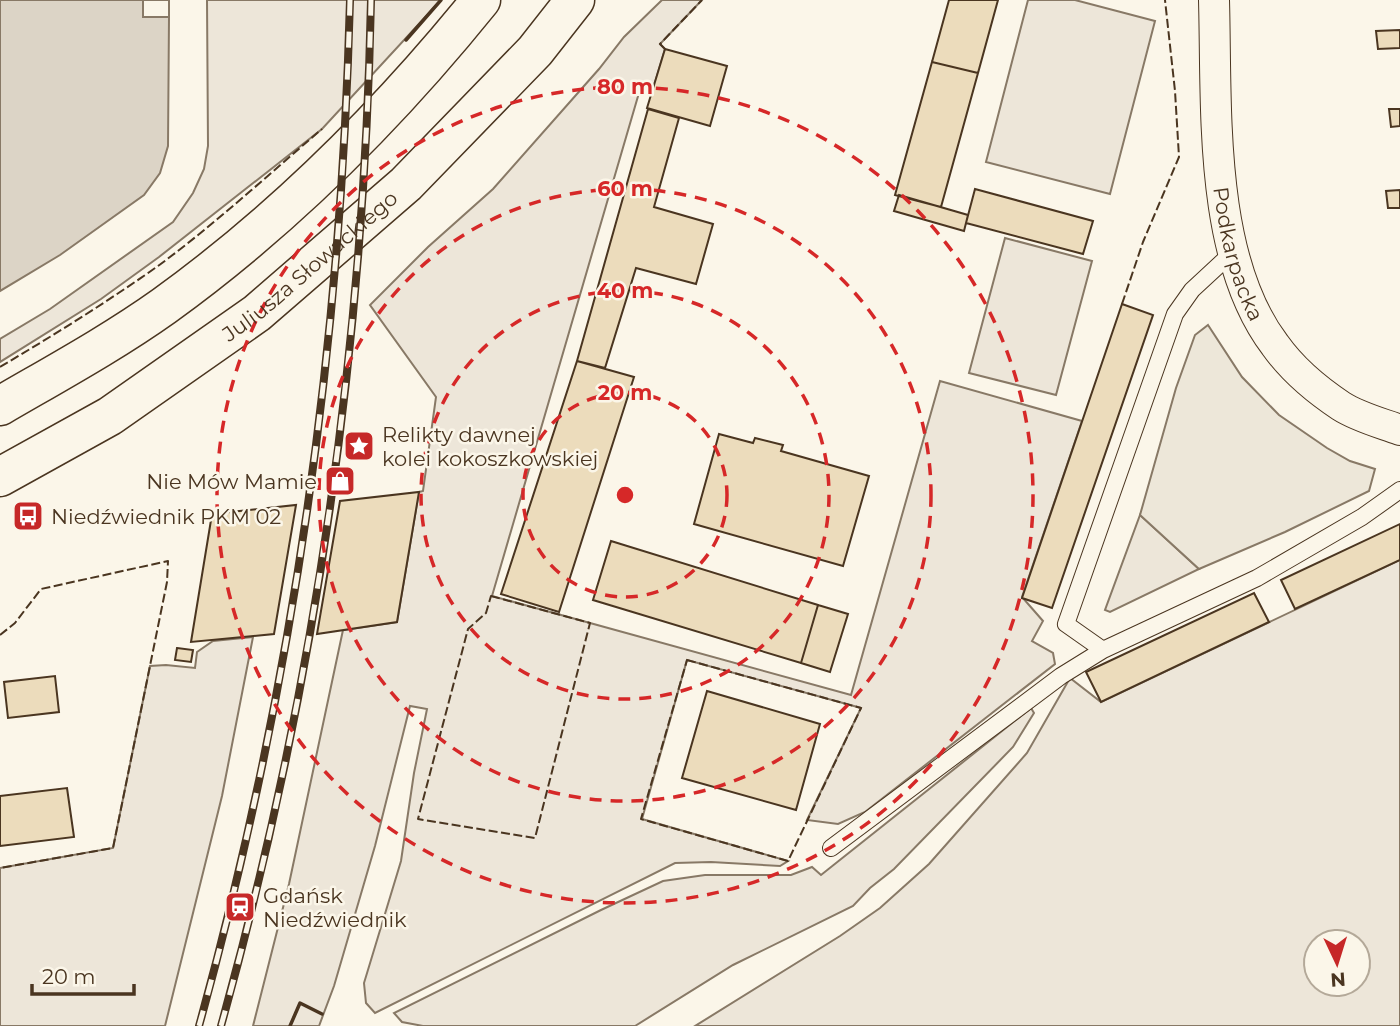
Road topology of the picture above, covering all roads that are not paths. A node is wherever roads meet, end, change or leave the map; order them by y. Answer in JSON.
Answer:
{"nodes":[{"id":1,"x":481,"y":0,"type":"edge"},
{"id":2,"x":575,"y":0,"type":"edge"},
{"id":3,"x":1214,"y":0,"type":"edge"},
{"id":4,"x":1232,"y":253,"type":"junction"},
{"id":5,"x":0,"y":406,"type":"edge"},
{"id":6,"x":1400,"y":430,"type":"edge"},
{"id":7,"x":0,"y":477,"type":"edge"},
{"id":8,"x":1400,"y":490,"type":"edge"},
{"id":9,"x":1103,"y":650,"type":"junction"},
{"id":10,"x":831,"y":848,"type":"dead end"}],
"edges":[{"from":1,"to":5,"type":"main road"},
{"from":2,"to":7,"type":"main road","name":"Juliusza Słowackiego"},
{"from":3,"to":4,"type":"street","name":"Podkarpacka"},
{"from":4,"to":6,"type":"street","name":"Podkarpacka"},
{"from":4,"to":9,"type":"lane"},
{"from":8,"to":9,"type":"lane"},
{"from":9,"to":10,"type":"lane"}]}
